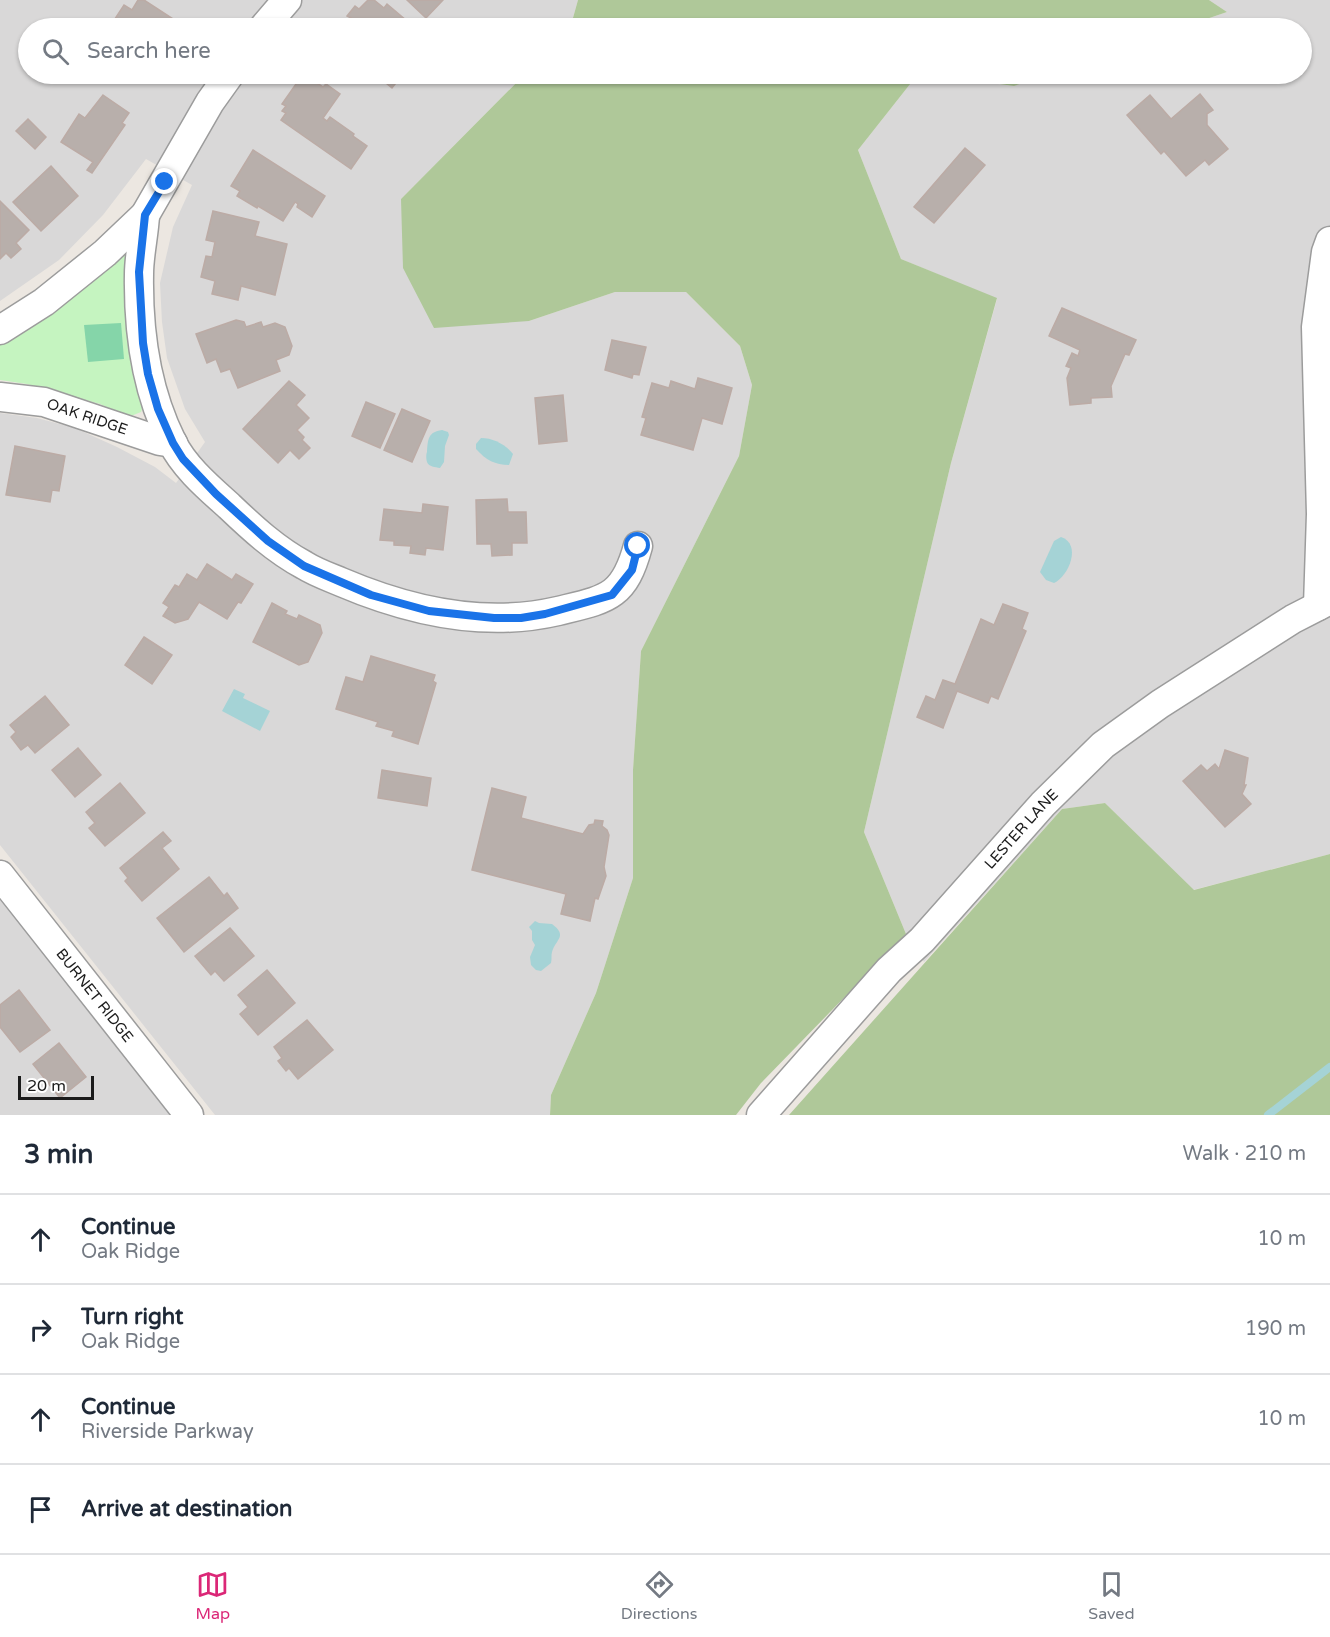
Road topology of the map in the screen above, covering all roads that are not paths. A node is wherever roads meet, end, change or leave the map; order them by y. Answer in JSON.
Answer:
{"nodes":[{"id":1,"x":287,"y":0,"type":"edge"},
{"id":2,"x":272,"y":18,"type":"edge"},
{"id":3,"x":223,"y":84,"type":"edge"},
{"id":4,"x":145,"y":215,"type":"junction"},
{"id":5,"x":1330,"y":241,"type":"edge"},
{"id":6,"x":0,"y":330,"type":"edge"},
{"id":7,"x":0,"y":397,"type":"edge"},
{"id":8,"x":173,"y":443,"type":"junction"},
{"id":9,"x":638,"y":546,"type":"dead end"},
{"id":10,"x":1324,"y":603,"type":"edge"},
{"id":11,"x":0,"y":875,"type":"edge"},
{"id":12,"x":189,"y":1115,"type":"edge"},
{"id":13,"x":761,"y":1115,"type":"edge"}],
"edges":[{"from":1,"to":2,"type":"street"},
{"from":3,"to":4,"type":"street"},
{"from":4,"to":6,"type":"street"},
{"from":4,"to":8,"type":"street"},
{"from":5,"to":10,"type":"street"},
{"from":7,"to":8,"type":"street","name":"OAK RIDGE"},
{"from":8,"to":9,"type":"street"},
{"from":10,"to":13,"type":"street","name":"LESTER LANE"},
{"from":11,"to":12,"type":"street","name":"BURNET RIDGE"}]}
